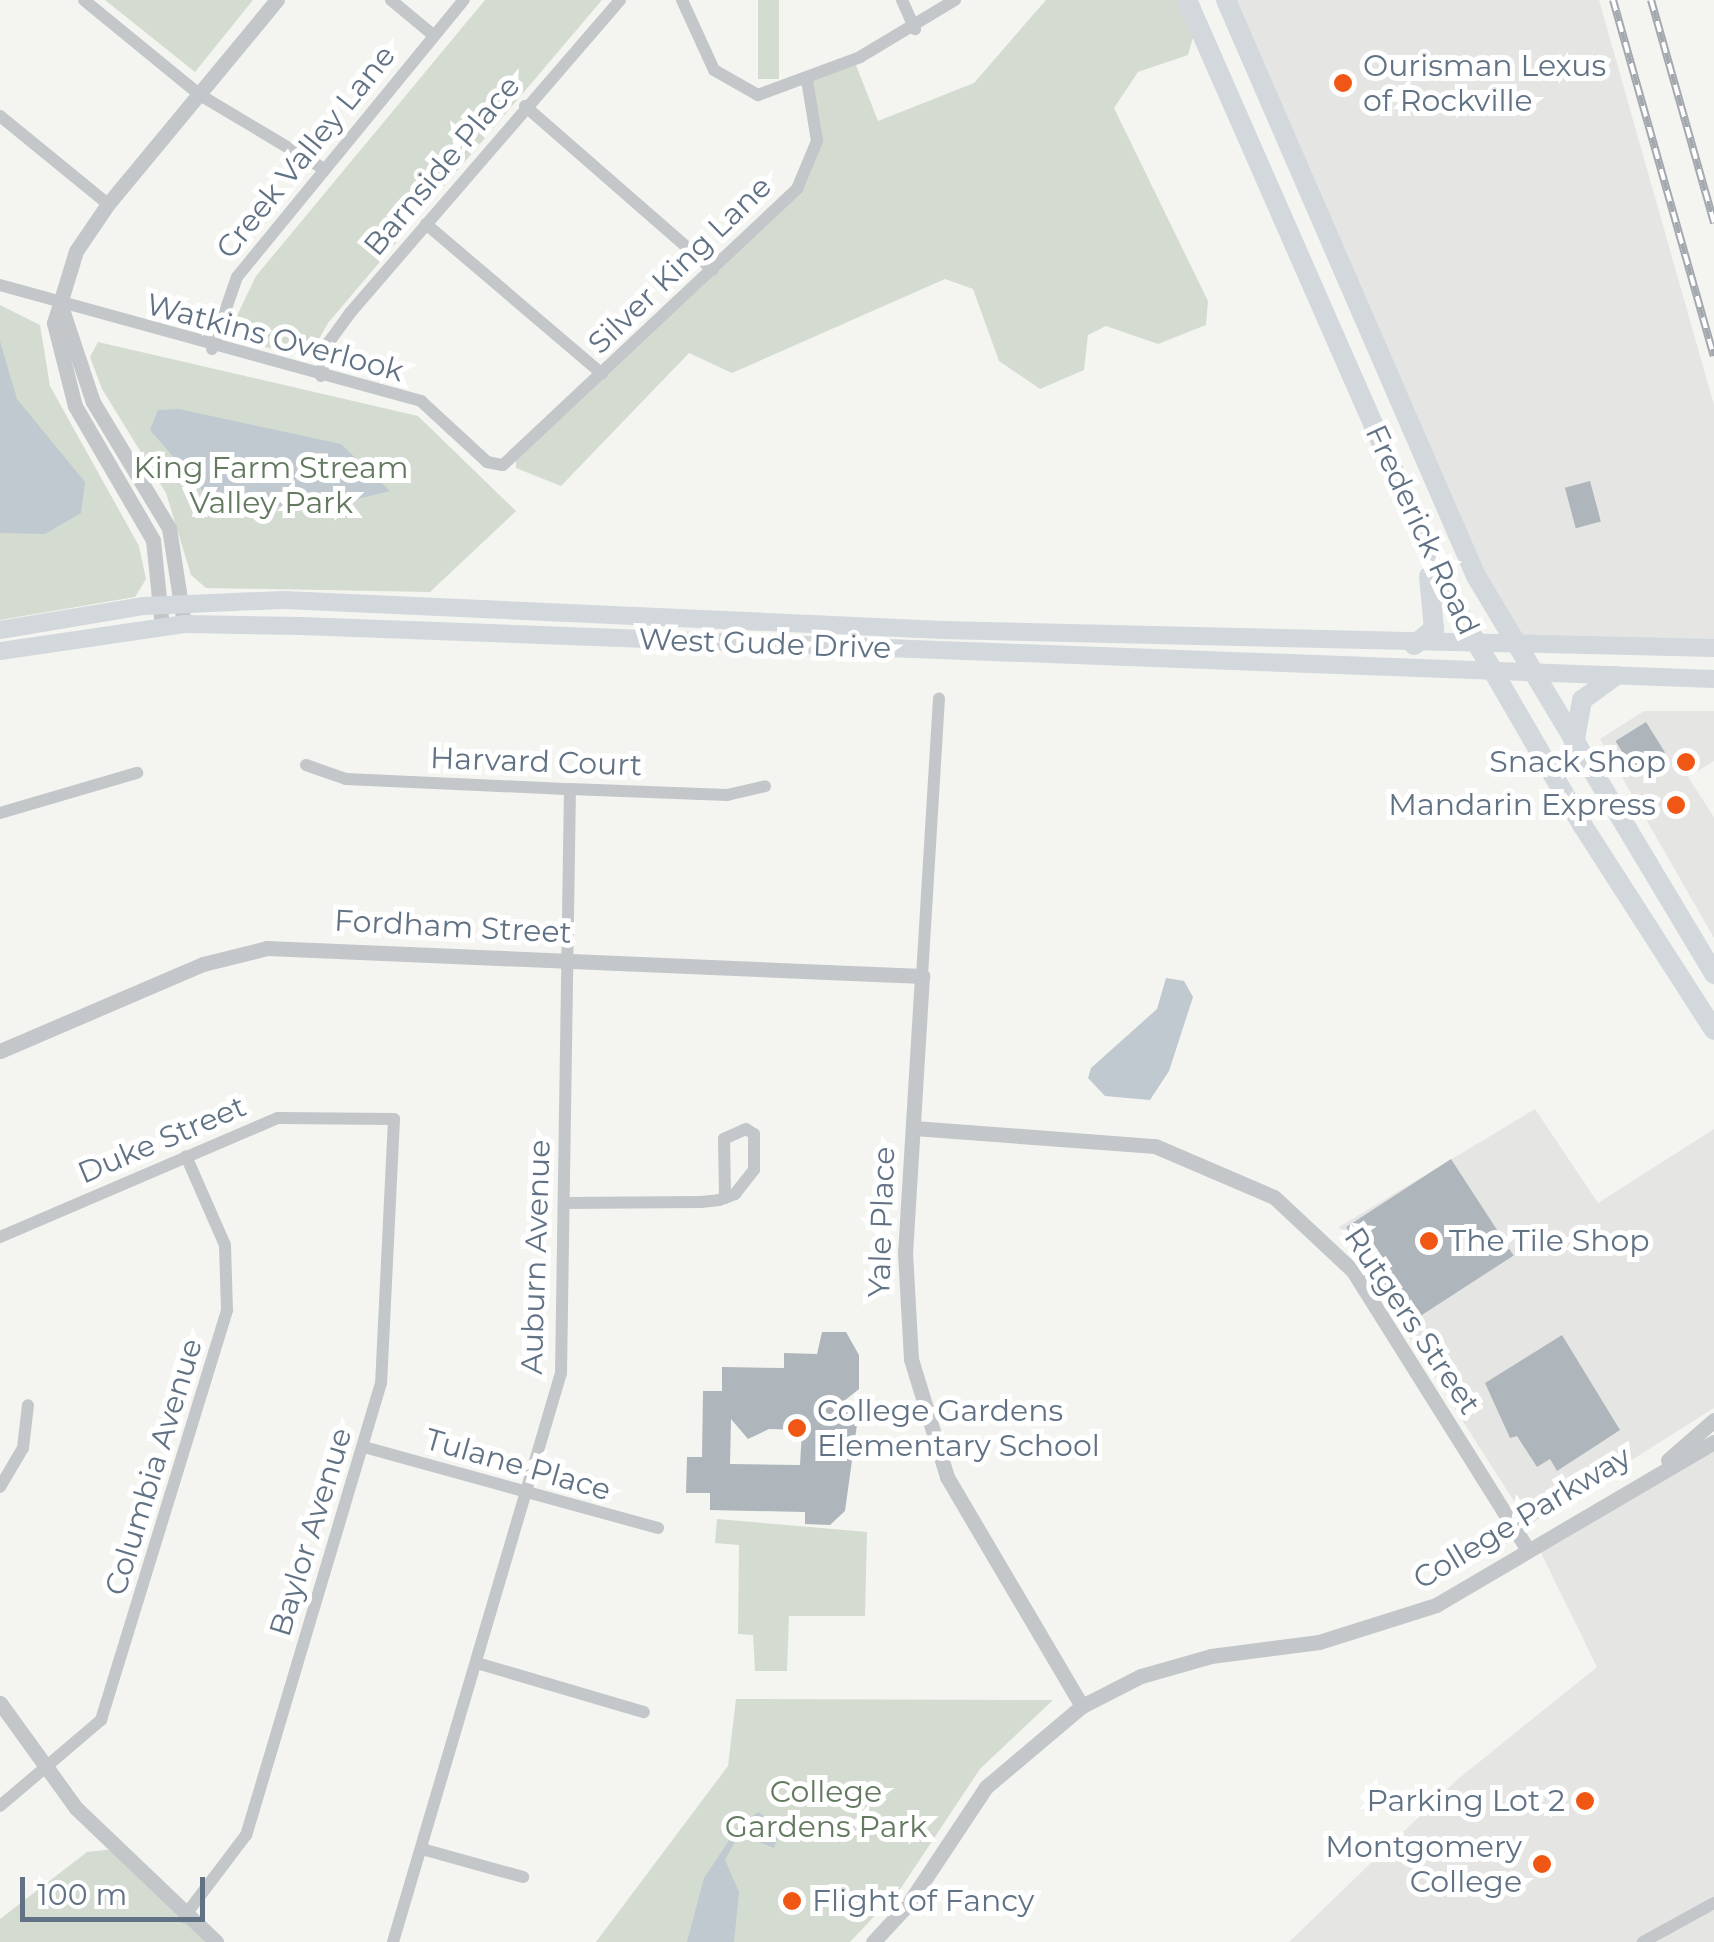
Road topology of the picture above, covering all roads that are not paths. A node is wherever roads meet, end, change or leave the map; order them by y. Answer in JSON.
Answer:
{"nodes":[{"id":1,"x":84,"y":0,"type":"edge"},
{"id":2,"x":277,"y":0,"type":"edge"},
{"id":3,"x":391,"y":0,"type":"edge"},
{"id":4,"x":464,"y":0,"type":"edge"},
{"id":5,"x":620,"y":0,"type":"edge"},
{"id":6,"x":682,"y":0,"type":"edge"},
{"id":7,"x":902,"y":0,"type":"edge"},
{"id":8,"x":954,"y":0,"type":"edge"},
{"id":9,"x":1187,"y":0,"type":"edge"},
{"id":10,"x":1226,"y":0,"type":"edge"},
{"id":11,"x":915,"y":30,"type":"junction"},
{"id":12,"x":433,"y":35,"type":"junction"},
{"id":13,"x":808,"y":80,"type":"junction"},
{"id":14,"x":200,"y":95,"type":"junction"},
{"id":15,"x":525,"y":106,"type":"junction"},
{"id":16,"x":0,"y":116,"type":"edge"},
{"id":17,"x":324,"y":169,"type":"junction"},
{"id":18,"x":108,"y":204,"type":"junction"},
{"id":19,"x":426,"y":224,"type":"junction"},
{"id":20,"x":713,"y":270,"type":"junction"},
{"id":21,"x":0,"y":285,"type":"edge"},
{"id":22,"x":61,"y":306,"type":"junction"},
{"id":23,"x":212,"y":349,"type":"junction"},
{"id":24,"x":602,"y":374,"type":"junction"},
{"id":25,"x":322,"y":376,"type":"junction"},
{"id":26,"x":516,"y":458,"type":"joint"},
{"id":27,"x":1426,"y":544,"type":"junction"},
{"id":28,"x":181,"y":602,"type":"junction"},
{"id":29,"x":161,"y":604,"type":"junction"},
{"id":30,"x":184,"y":624,"type":"junction"},
{"id":31,"x":162,"y":626,"type":"junction"},
{"id":32,"x":0,"y":630,"type":"edge"},
{"id":33,"x":1414,"y":645,"type":"junction"},
{"id":34,"x":1476,"y":645,"type":"junction"},
{"id":35,"x":1515,"y":646,"type":"junction"},
{"id":36,"x":1714,"y":648,"type":"edge"},
{"id":37,"x":0,"y":651,"type":"edge"},
{"id":38,"x":1494,"y":673,"type":"junction"},
{"id":39,"x":1532,"y":673,"type":"junction"},
{"id":40,"x":1615,"y":676,"type":"junction"},
{"id":41,"x":1714,"y":679,"type":"edge"},
{"id":42,"x":938,"y":699,"type":"dead end"},
{"id":43,"x":1574,"y":745,"type":"junction"},
{"id":44,"x":306,"y":766,"type":"dead end"},
{"id":45,"x":137,"y":773,"type":"dead end"},
{"id":46,"x":765,"y":786,"type":"dead end"},
{"id":47,"x":570,"y":789,"type":"junction"},
{"id":48,"x":0,"y":813,"type":"edge"},
{"id":49,"x":564,"y":959,"type":"junction"},
{"id":50,"x":1714,"y":974,"type":"edge"},
{"id":51,"x":922,"y":976,"type":"junction"},
{"id":52,"x":1714,"y":1030,"type":"edge"},
{"id":53,"x":0,"y":1051,"type":"edge"},
{"id":54,"x":914,"y":1128,"type":"junction"},
{"id":55,"x":392,"y":1134,"type":"joint"},
{"id":56,"x":186,"y":1156,"type":"junction"},
{"id":57,"x":725,"y":1198,"type":"junction"},
{"id":58,"x":564,"y":1203,"type":"junction"},
{"id":59,"x":0,"y":1237,"type":"edge"},
{"id":60,"x":28,"y":1405,"type":"dead end"},
{"id":61,"x":1714,"y":1420,"type":"edge"},
{"id":62,"x":1714,"y":1442,"type":"edge"},
{"id":63,"x":364,"y":1447,"type":"junction"},
{"id":64,"x":1662,"y":1467,"type":"junction"},
{"id":65,"x":0,"y":1486,"type":"edge"},
{"id":66,"x":527,"y":1494,"type":"junction"},
{"id":67,"x":658,"y":1528,"type":"dead end"},
{"id":68,"x":1528,"y":1550,"type":"junction"},
{"id":69,"x":477,"y":1663,"type":"junction"},
{"id":70,"x":0,"y":1703,"type":"edge"},
{"id":71,"x":1082,"y":1706,"type":"junction"},
{"id":72,"x":644,"y":1712,"type":"dead end"},
{"id":73,"x":46,"y":1771,"type":"junction"},
{"id":74,"x":0,"y":1806,"type":"edge"},
{"id":75,"x":422,"y":1849,"type":"junction"},
{"id":76,"x":524,"y":1878,"type":"dead end"},
{"id":77,"x":1714,"y":1904,"type":"edge"},
{"id":78,"x":184,"y":1917,"type":"junction"},
{"id":79,"x":216,"y":1942,"type":"edge"},
{"id":80,"x":392,"y":1942,"type":"edge"},
{"id":81,"x":873,"y":1942,"type":"edge"},
{"id":82,"x":1643,"y":1942,"type":"edge"}],
"edges":[{"from":1,"to":14,"type":"street"},
{"from":2,"to":14,"type":"street"},
{"from":3,"to":12,"type":"street"},
{"from":4,"to":12,"type":"street","name":"Creek Valley Lane"},
{"from":5,"to":15,"type":"street","name":"Barnside Place"},
{"from":6,"to":13,"type":"street"},
{"from":7,"to":11,"type":"street"},
{"from":8,"to":11,"type":"street"},
{"from":9,"to":27,"type":"main road","name":"Frederick Road"},
{"from":10,"to":35,"type":"main road","name":"Frederick Road"},
{"from":11,"to":13,"type":"street"},
{"from":12,"to":17,"type":"street","name":"Creek Valley Lane"},
{"from":13,"to":20,"type":"street","name":"Silver King Lane"},
{"from":14,"to":17,"type":"street"},
{"from":14,"to":18,"type":"street"},
{"from":15,"to":19,"type":"street","name":"Barnside Place"},
{"from":15,"to":20,"type":"street"},
{"from":16,"to":18,"type":"street"},
{"from":17,"to":23,"type":"street","name":"Creek Valley Lane"},
{"from":18,"to":22,"type":"street"},
{"from":19,"to":24,"type":"street"},
{"from":19,"to":25,"type":"street","name":"Barnside Place"},
{"from":20,"to":24,"type":"street","name":"Silver King Lane"},
{"from":21,"to":22,"type":"street","name":"Watkins Overlook"},
{"from":22,"to":23,"type":"street","name":"Watkins Overlook"},
{"from":22,"to":28,"type":"street"},
{"from":22,"to":29,"type":"street"},
{"from":23,"to":25,"type":"street","name":"Watkins Overlook"},
{"from":24,"to":26,"type":"street","name":"Silver King Lane"},
{"from":25,"to":26,"type":"street","name":"Watkins Overlook"},
{"from":27,"to":33,"type":"main road"},
{"from":27,"to":34,"type":"main road","name":"Frederick Road"},
{"from":28,"to":29,"type":"main road","name":"West Gude Drive"},
{"from":28,"to":30,"type":"street"},
{"from":28,"to":33,"type":"main road","name":"West Gude Drive"},
{"from":29,"to":31,"type":"street"},
{"from":29,"to":32,"type":"main road","name":"West Gude Drive"},
{"from":30,"to":31,"type":"main road","name":"West Gude Drive"},
{"from":30,"to":38,"type":"main road","name":"West Gude Drive"},
{"from":31,"to":37,"type":"main road","name":"West Gude Drive"},
{"from":33,"to":34,"type":"main road","name":"West Gude Drive"},
{"from":34,"to":35,"type":"main road","name":"West Gude Drive"},
{"from":34,"to":38,"type":"main road","name":"Frederick Road"},
{"from":35,"to":36,"type":"main road","name":"West Gude Drive"},
{"from":35,"to":39,"type":"main road","name":"Frederick Road"},
{"from":38,"to":39,"type":"main road","name":"West Gude Drive"},
{"from":38,"to":52,"type":"main road","name":"Frederick Road"},
{"from":39,"to":40,"type":"main road","name":"West Gude Drive"},
{"from":39,"to":43,"type":"main road","name":"Frederick Road"},
{"from":40,"to":41,"type":"main road","name":"West Gude Drive"},
{"from":40,"to":43,"type":"main road"},
{"from":42,"to":51,"type":"street","name":"Yale Place"},
{"from":43,"to":50,"type":"main road","name":"Frederick Road"},
{"from":44,"to":47,"type":"street","name":"Harvard Court"},
{"from":45,"to":48,"type":"street"},
{"from":46,"to":47,"type":"street","name":"Harvard Court"},
{"from":47,"to":49,"type":"street","name":"Auburn Avenue"},
{"from":49,"to":51,"type":"street","name":"Fordham Street"},
{"from":49,"to":53,"type":"street","name":"Fordham Street"},
{"from":49,"to":58,"type":"street","name":"Auburn Avenue"},
{"from":51,"to":54,"type":"street","name":"Yale Place"},
{"from":54,"to":68,"type":"street","name":"Rutgers Street"},
{"from":54,"to":71,"type":"street","name":"Yale Place"},
{"from":55,"to":56,"type":"street","name":"Duke Street"},
{"from":55,"to":63,"type":"street","name":"Baylor Avenue"},
{"from":56,"to":59,"type":"street","name":"Duke Street"},
{"from":56,"to":73,"type":"street","name":"Columbia Avenue"},
{"from":57,"to":57,"type":"street"},
{"from":57,"to":58,"type":"street"},
{"from":58,"to":66,"type":"street","name":"Auburn Avenue"},
{"from":60,"to":65,"type":"street"},
{"from":61,"to":64,"type":"street","name":"College Parkway"},
{"from":62,"to":64,"type":"street","name":"College Parkway"},
{"from":63,"to":66,"type":"street","name":"Tulane Place"},
{"from":63,"to":78,"type":"street","name":"Baylor Avenue"},
{"from":64,"to":68,"type":"street","name":"College Parkway"},
{"from":66,"to":67,"type":"street","name":"Tulane Place"},
{"from":66,"to":69,"type":"street","name":"Auburn Avenue"},
{"from":68,"to":71,"type":"street","name":"College Parkway"},
{"from":69,"to":72,"type":"street"},
{"from":69,"to":75,"type":"street","name":"Auburn Avenue"},
{"from":70,"to":73,"type":"street"},
{"from":71,"to":81,"type":"street","name":"College Parkway"},
{"from":73,"to":74,"type":"street","name":"Columbia Avenue"},
{"from":73,"to":78,"type":"street"},
{"from":75,"to":76,"type":"street"},
{"from":75,"to":80,"type":"street","name":"Auburn Avenue"},
{"from":77,"to":82,"type":"street"},
{"from":78,"to":79,"type":"street"}]}
